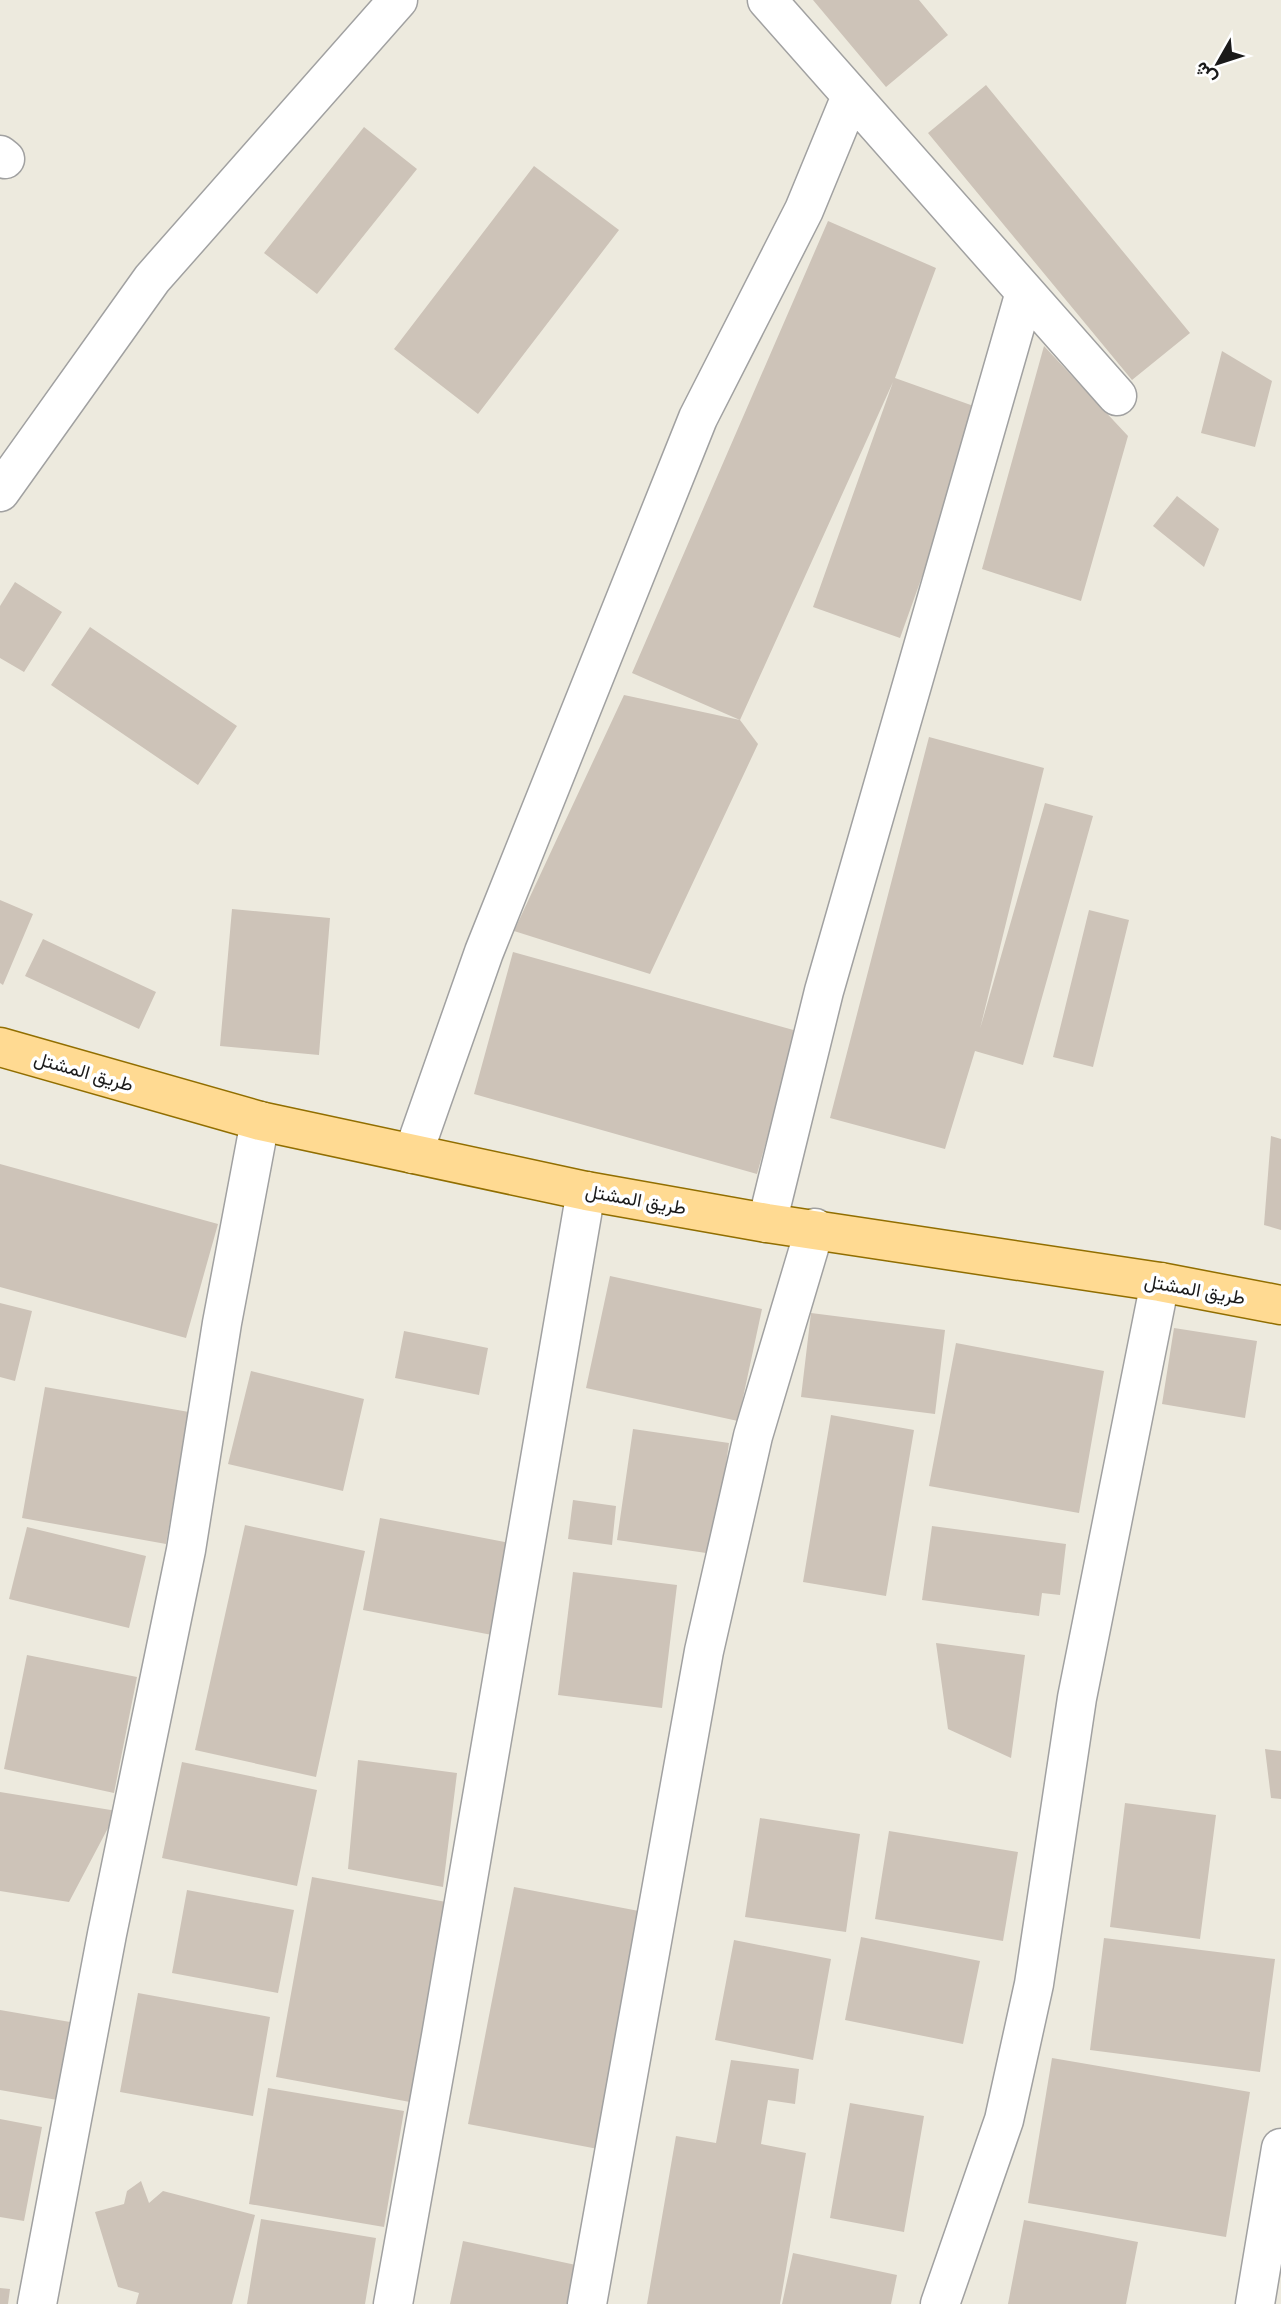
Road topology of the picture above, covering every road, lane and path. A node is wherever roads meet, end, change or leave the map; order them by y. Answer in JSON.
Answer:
{"nodes":[{"id":1,"x":398,"y":0,"type":"edge"},
{"id":2,"x":767,"y":0,"type":"edge"},
{"id":3,"x":851,"y":96,"type":"junction"},
{"id":4,"x":1025,"y":292,"type":"junction"},
{"id":5,"x":1116,"y":396,"type":"dead end"},
{"id":6,"x":0,"y":492,"type":"edge"},
{"id":7,"x":0,"y":1046,"type":"edge"},
{"id":8,"x":260,"y":1121,"type":"junction"},
{"id":9,"x":413,"y":1154,"type":"junction"},
{"id":10,"x":586,"y":1191,"type":"junction"},
{"id":11,"x":767,"y":1223,"type":"junction"},
{"id":12,"x":815,"y":1228,"type":"junction"},
{"id":13,"x":1160,"y":1282,"type":"junction"},
{"id":14,"x":1281,"y":1305,"type":"edge"},
{"id":15,"x":1281,"y":2148,"type":"edge"},
{"id":16,"x":37,"y":2304,"type":"edge"},
{"id":17,"x":393,"y":2304,"type":"edge"},
{"id":18,"x":587,"y":2304,"type":"edge"},
{"id":19,"x":940,"y":2304,"type":"edge"},
{"id":20,"x":1255,"y":2304,"type":"edge"}],
"edges":[{"from":1,"to":6,"type":"street"},
{"from":2,"to":3,"type":"street"},
{"from":3,"to":4,"type":"street"},
{"from":3,"to":9,"type":"street"},
{"from":4,"to":5,"type":"street"},
{"from":4,"to":11,"type":"street"},
{"from":7,"to":8,"type":"main road","name":"طريق المشتل"},
{"from":8,"to":9,"type":"main road","name":"طريق المشتل"},
{"from":8,"to":16,"type":"street"},
{"from":9,"to":10,"type":"main road","name":"طريق المشتل"},
{"from":10,"to":11,"type":"main road","name":"طريق المشتل"},
{"from":10,"to":17,"type":"street"},
{"from":11,"to":12,"type":"main road","name":"طريق المشتل"},
{"from":12,"to":13,"type":"main road","name":"طريق المشتل"},
{"from":12,"to":18,"type":"street"},
{"from":13,"to":14,"type":"main road","name":"طريق المشتل"},
{"from":13,"to":19,"type":"street"},
{"from":15,"to":20,"type":"street"}]}
